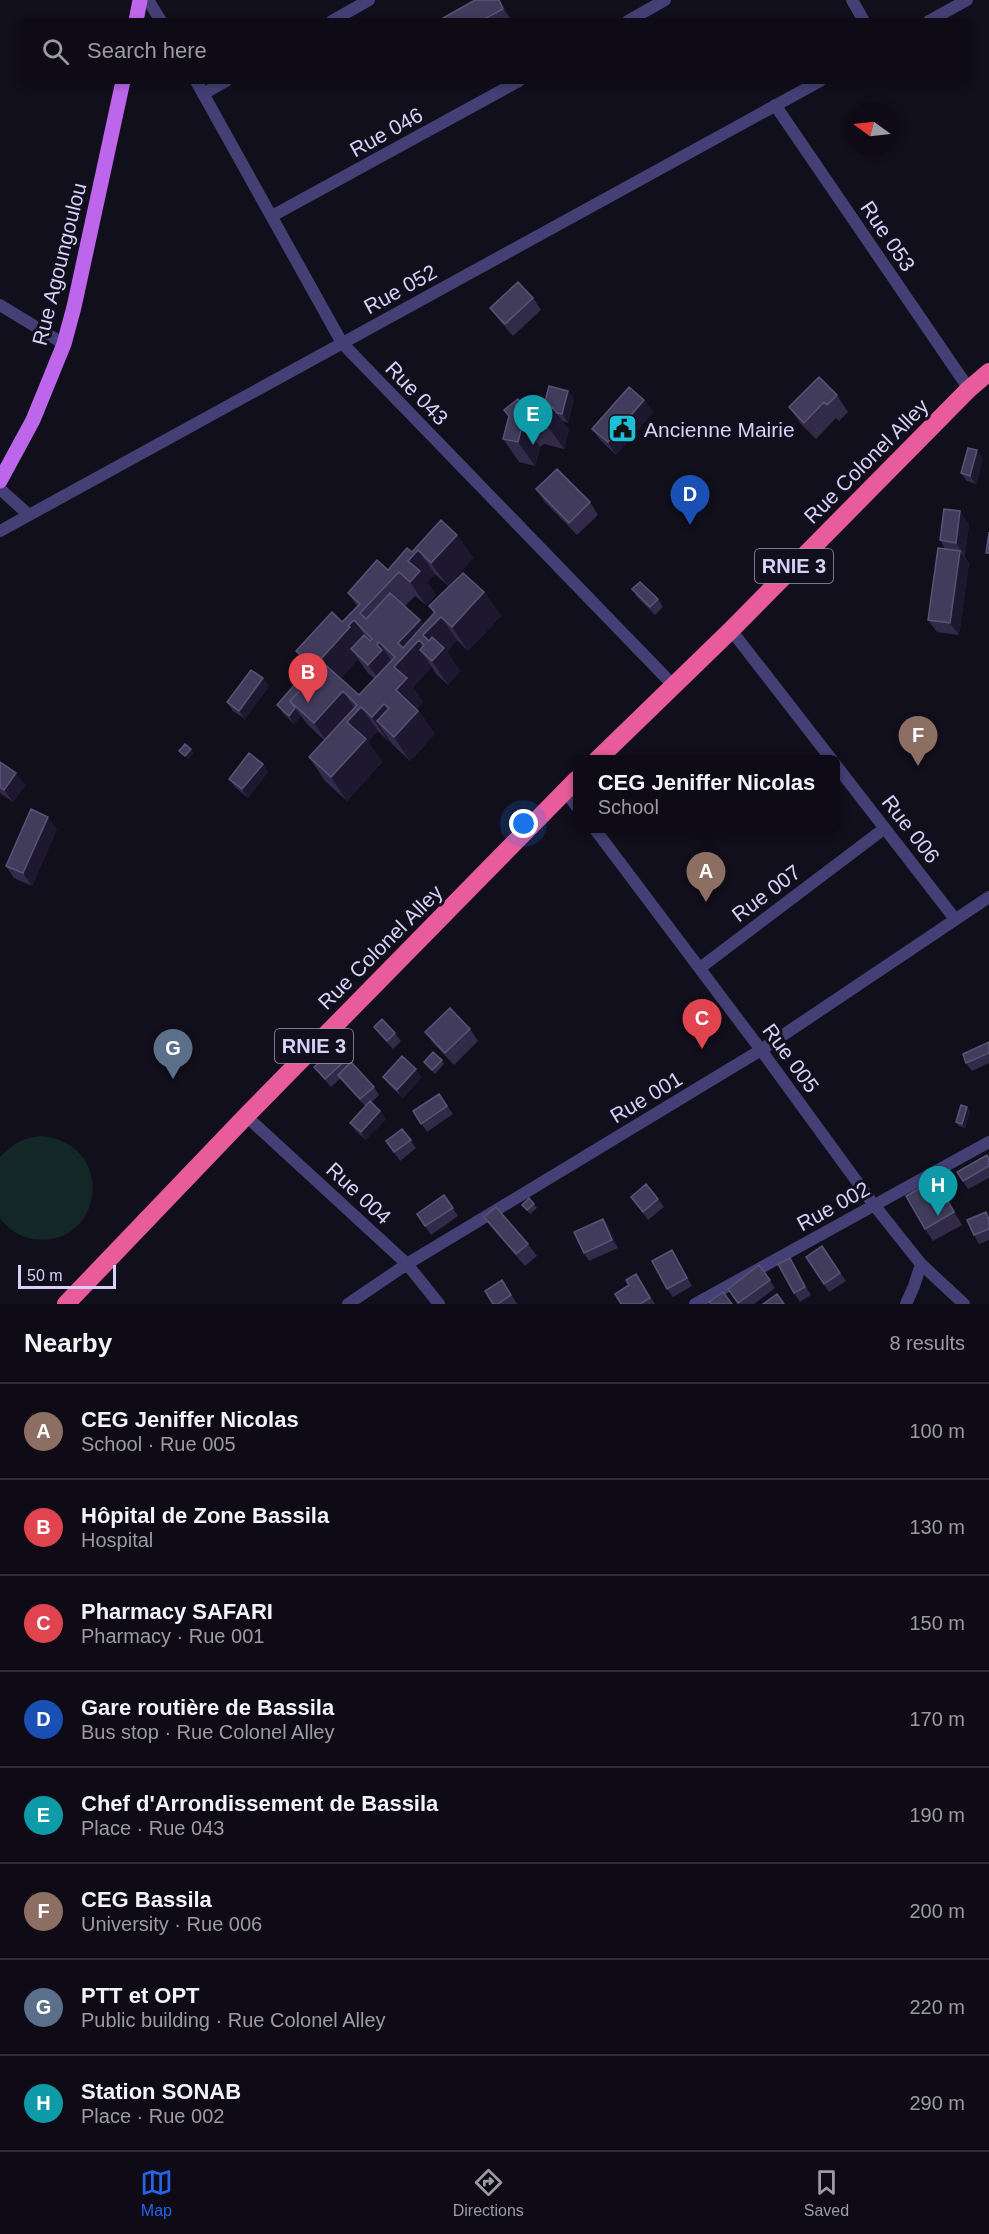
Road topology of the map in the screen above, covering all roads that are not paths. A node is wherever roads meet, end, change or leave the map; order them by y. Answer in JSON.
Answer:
{"nodes":[{"id":1,"x":140,"y":0,"type":"edge"},
{"id":2,"x":148,"y":0,"type":"edge"},
{"id":3,"x":369,"y":0,"type":"edge"},
{"id":4,"x":665,"y":0,"type":"edge"},
{"id":5,"x":852,"y":0,"type":"edge"},
{"id":6,"x":967,"y":0,"type":"edge"},
{"id":7,"x":137,"y":18,"type":"edge"},
{"id":8,"x":159,"y":18,"type":"edge"},
{"id":9,"x":337,"y":18,"type":"edge"},
{"id":10,"x":633,"y":18,"type":"edge"},
{"id":11,"x":862,"y":18,"type":"edge"},
{"id":12,"x":934,"y":18,"type":"edge"},
{"id":13,"x":122,"y":84,"type":"edge"},
{"id":14,"x":198,"y":84,"type":"edge"},
{"id":15,"x":221,"y":84,"type":"edge"},
{"id":16,"x":514,"y":84,"type":"edge"},
{"id":17,"x":814,"y":84,"type":"edge"},
{"id":18,"x":203,"y":94,"type":"junction"},
{"id":19,"x":775,"y":105,"type":"junction"},
{"id":20,"x":272,"y":216,"type":"junction"},
{"id":21,"x":0,"y":305,"type":"edge"},
{"id":22,"x":342,"y":343,"type":"junction"},
{"id":23,"x":64,"y":344,"type":"junction"},
{"id":24,"x":989,"y":372,"type":"edge"},
{"id":25,"x":969,"y":389,"type":"junction"},
{"id":26,"x":0,"y":481,"type":"edge"},
{"id":27,"x":0,"y":489,"type":"edge"},
{"id":28,"x":29,"y":515,"type":"junction"},
{"id":29,"x":0,"y":531,"type":"edge"},
{"id":30,"x":730,"y":630,"type":"junction"},
{"id":31,"x":673,"y":685,"type":"junction"},
{"id":32,"x":601,"y":755,"type":"edge"},
{"id":33,"x":829,"y":755,"type":"edge"},
{"id":34,"x":840,"y":770,"type":"edge"},
{"id":35,"x":571,"y":785,"type":"edge"},
{"id":36,"x":885,"y":828,"type":"junction"},
{"id":37,"x":598,"y":833,"type":"edge"},
{"id":38,"x":989,"y":897,"type":"edge"},
{"id":39,"x":955,"y":919,"type":"junction"},
{"id":40,"x":699,"y":968,"type":"junction"},
{"id":41,"x":762,"y":1050,"type":"junction"},
{"id":42,"x":246,"y":1116,"type":"junction"},
{"id":43,"x":989,"y":1142,"type":"edge"},
{"id":44,"x":874,"y":1206,"type":"junction"},
{"id":45,"x":407,"y":1264,"type":"junction"},
{"id":46,"x":921,"y":1264,"type":"junction"},
{"id":47,"x":66,"y":1304,"type":"edge"},
{"id":48,"x":348,"y":1304,"type":"edge"},
{"id":49,"x":439,"y":1304,"type":"edge"},
{"id":50,"x":695,"y":1304,"type":"edge"},
{"id":51,"x":906,"y":1304,"type":"edge"},
{"id":52,"x":964,"y":1304,"type":"edge"}],
"edges":[{"from":1,"to":7,"type":"main road"},
{"from":2,"to":8,"type":"street"},
{"from":3,"to":9,"type":"street"},
{"from":4,"to":10,"type":"street"},
{"from":5,"to":11,"type":"street"},
{"from":6,"to":12,"type":"street"},
{"from":13,"to":23,"type":"main road","name":"Rue Agoungoulou"},
{"from":14,"to":18,"type":"street","name":"Rue 043"},
{"from":15,"to":18,"type":"street"},
{"from":16,"to":20,"type":"street","name":"Rue 046"},
{"from":17,"to":19,"type":"street","name":"Rue 052"},
{"from":18,"to":20,"type":"street","name":"Rue 043"},
{"from":19,"to":22,"type":"street","name":"Rue 052"},
{"from":19,"to":25,"type":"street","name":"Rue 053"},
{"from":20,"to":22,"type":"street","name":"Rue 043"},
{"from":21,"to":23,"type":"street"},
{"from":22,"to":28,"type":"street","name":"Rue 052"},
{"from":22,"to":31,"type":"street","name":"Rue 043"},
{"from":23,"to":26,"type":"main road","name":"Rue Agoungoulou"},
{"from":24,"to":25,"type":"highway","name":"Rue Colonel Alley","number":"RNIE 3"},
{"from":25,"to":30,"type":"highway","name":"Rue Colonel Alley","number":"RNIE 3"},
{"from":27,"to":28,"type":"street"},
{"from":28,"to":29,"type":"street","name":"Rue 052"},
{"from":30,"to":31,"type":"highway","name":"Rue Colonel Alley","number":"RNIE 3"},
{"from":30,"to":33,"type":"street"},
{"from":31,"to":32,"type":"highway","name":"Rue Colonel Alley","number":"RNIE 3"},
{"from":34,"to":36,"type":"street","name":"Rue 006"},
{"from":35,"to":42,"type":"highway","name":"Rue Colonel Alley","number":"RNIE 3"},
{"from":36,"to":39,"type":"street","name":"Rue 006"},
{"from":36,"to":40,"type":"street","name":"Rue 007"},
{"from":37,"to":40,"type":"street","name":"Rue 005"},
{"from":38,"to":39,"type":"street","name":"Rue 001"},
{"from":39,"to":41,"type":"street","name":"Rue 001"},
{"from":40,"to":41,"type":"street","name":"Rue 005"},
{"from":41,"to":44,"type":"street","name":"Rue 005"},
{"from":41,"to":45,"type":"street","name":"Rue 001"},
{"from":42,"to":45,"type":"street","name":"Rue 004"},
{"from":42,"to":47,"type":"highway","name":"Rue Colonel Alley","number":"RNIE 3"},
{"from":43,"to":44,"type":"street","name":"Rue 002"},
{"from":44,"to":46,"type":"street","name":"Rue 005"},
{"from":44,"to":50,"type":"street","name":"Rue 002"},
{"from":45,"to":48,"type":"street","name":"Rue 001"},
{"from":45,"to":49,"type":"street","name":"Rue 004"},
{"from":46,"to":51,"type":"street"},
{"from":46,"to":52,"type":"street","name":"Rue 005"}]}
